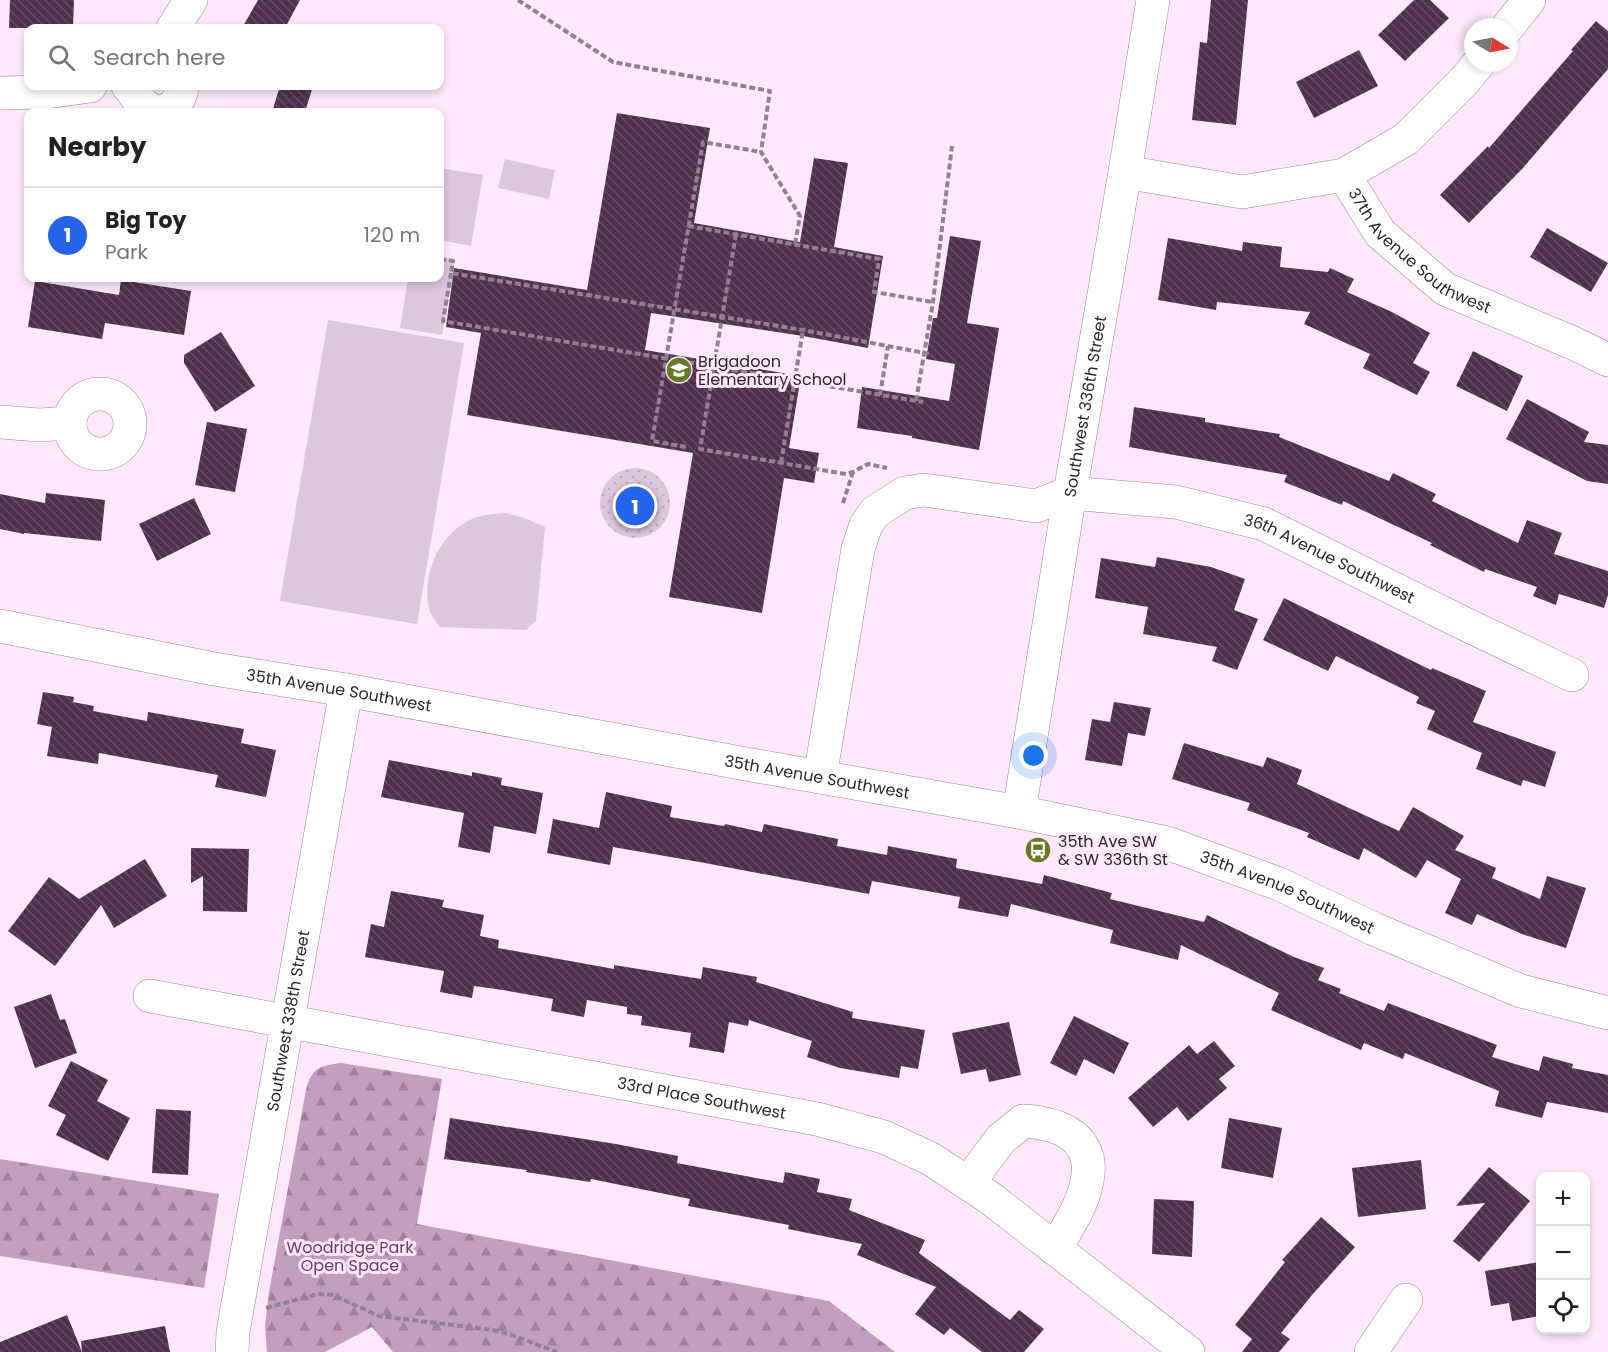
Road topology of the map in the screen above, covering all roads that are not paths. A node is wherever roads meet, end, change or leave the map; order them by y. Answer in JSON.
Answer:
{"nodes":[{"id":1,"x":191,"y":0,"type":"edge"},
{"id":2,"x":1153,"y":0,"type":"edge"},
{"id":3,"x":1529,"y":0,"type":"edge"},
{"id":4,"x":1515,"y":18,"type":"edge"},
{"id":5,"x":176,"y":24,"type":"edge"},
{"id":6,"x":1472,"y":72,"type":"edge"},
{"id":7,"x":61,"y":90,"type":"edge"},
{"id":8,"x":131,"y":90,"type":"edge"},
{"id":9,"x":0,"y":93,"type":"edge"},
{"id":10,"x":148,"y":108,"type":"edge"},
{"id":11,"x":1125,"y":172,"type":"junction"},
{"id":12,"x":1344,"y":175,"type":"junction"},
{"id":13,"x":1608,"y":360,"type":"edge"},
{"id":14,"x":0,"y":422,"type":"edge"},
{"id":15,"x":70,"y":423,"type":"dead end"},
{"id":16,"x":1070,"y":493,"type":"junction"},
{"id":17,"x":0,"y":626,"type":"edge"},
{"id":18,"x":1572,"y":675,"type":"dead end"},
{"id":19,"x":346,"y":690,"type":"junction"},
{"id":20,"x":820,"y":777,"type":"junction"},
{"id":21,"x":1019,"y":812,"type":"junction"},
{"id":22,"x":150,"y":996,"type":"dead end"},
{"id":23,"x":1608,"y":1013,"type":"edge"},
{"id":24,"x":288,"y":1023,"type":"junction"},
{"id":25,"x":968,"y":1183,"type":"junction"},
{"id":26,"x":1055,"y":1249,"type":"junction"},
{"id":27,"x":1406,"y":1300,"type":"dead end"},
{"id":28,"x":232,"y":1352,"type":"edge"},
{"id":29,"x":1188,"y":1352,"type":"edge"},
{"id":30,"x":1371,"y":1352,"type":"edge"}],
"edges":[{"from":1,"to":5,"type":"street"},
{"from":2,"to":11,"type":"street","name":"Southwest 336th Street"},
{"from":3,"to":4,"type":"street"},
{"from":6,"to":12,"type":"street"},
{"from":7,"to":9,"type":"street"},
{"from":8,"to":10,"type":"street"},
{"from":11,"to":12,"type":"street","name":"37th Avenue Southwest"},
{"from":11,"to":16,"type":"street","name":"Southwest 336th Street"},
{"from":12,"to":13,"type":"street","name":"37th Avenue Southwest"},
{"from":14,"to":15,"type":"street"},
{"from":16,"to":18,"type":"street","name":"36th Avenue Southwest"},
{"from":16,"to":20,"type":"street"},
{"from":16,"to":21,"type":"street","name":"Southwest 336th Street"},
{"from":17,"to":19,"type":"street","name":"35th Avenue Southwest"},
{"from":19,"to":20,"type":"street","name":"35th Avenue Southwest"},
{"from":19,"to":24,"type":"street","name":"Southwest 338th Street"},
{"from":20,"to":21,"type":"street","name":"35th Avenue Southwest"},
{"from":21,"to":23,"type":"street","name":"35th Avenue Southwest"},
{"from":22,"to":24,"type":"street","name":"33rd Place Southwest"},
{"from":24,"to":25,"type":"street","name":"33rd Place Southwest"},
{"from":24,"to":28,"type":"street","name":"Southwest 338th Street"},
{"from":25,"to":26,"type":"street","name":"33rd Place Southwest"},
{"from":25,"to":26,"type":"street"},
{"from":26,"to":29,"type":"street","name":"33rd Place Southwest"},
{"from":27,"to":30,"type":"street"}]}
